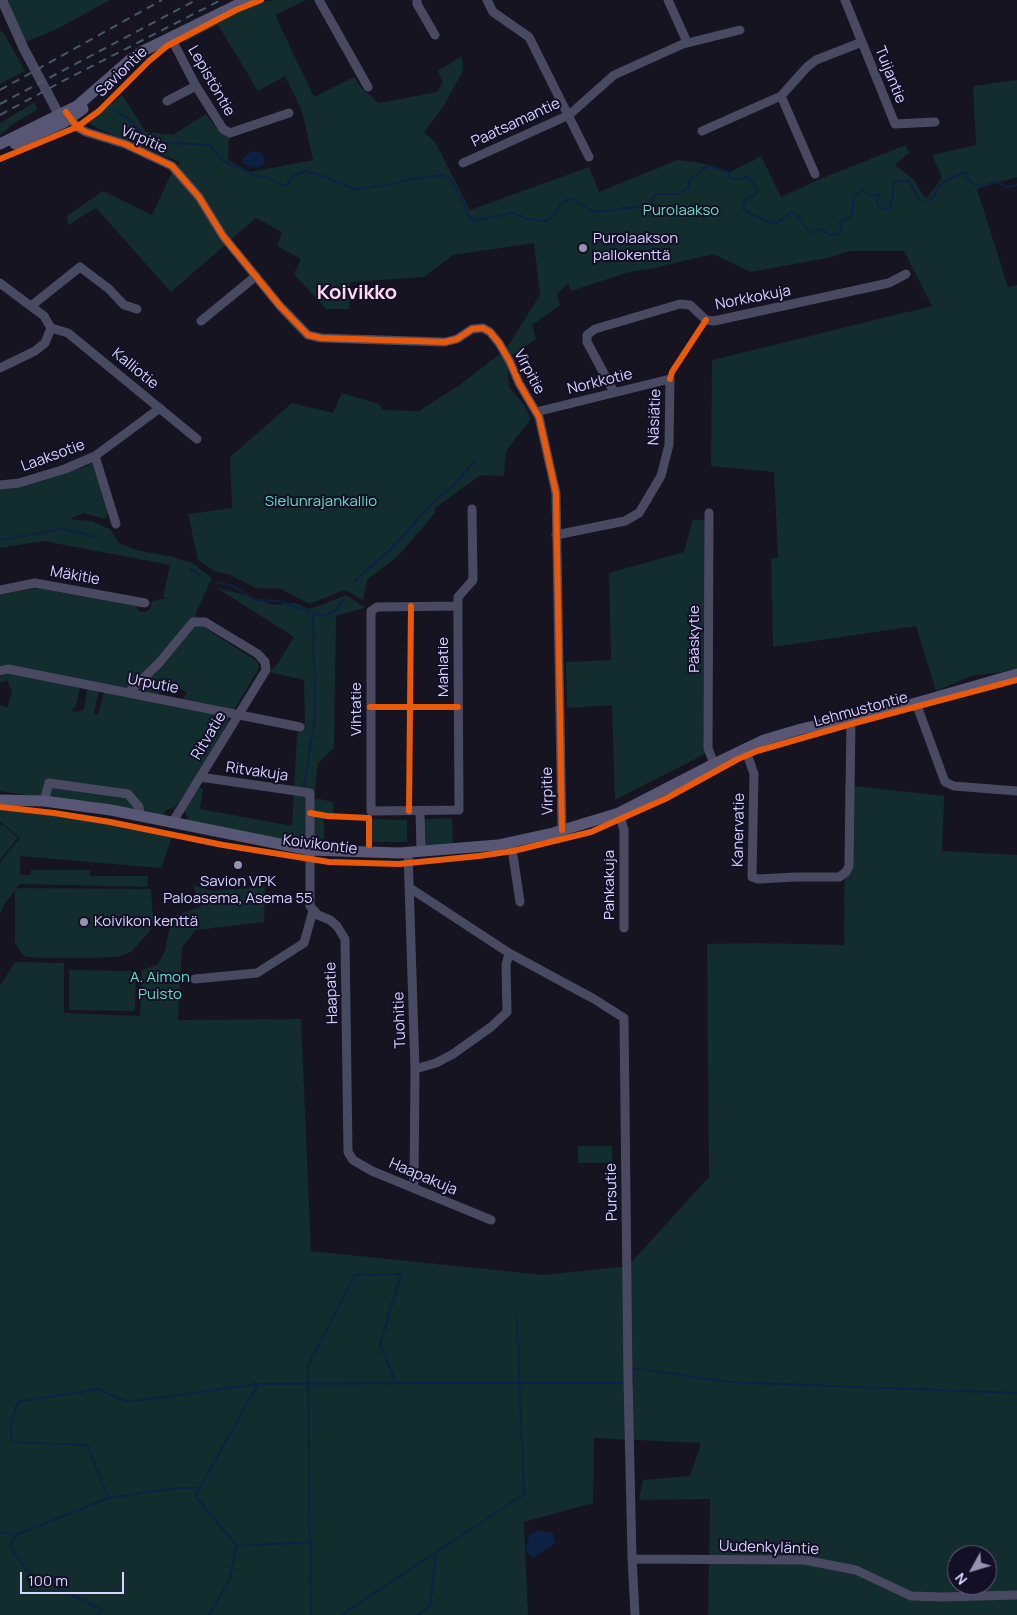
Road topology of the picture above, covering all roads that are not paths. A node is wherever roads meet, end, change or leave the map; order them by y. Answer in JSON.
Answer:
{"nodes":[{"id":1,"x":2,"y":0,"type":"edge"},
{"id":2,"x":247,"y":0,"type":"edge"},
{"id":3,"x":319,"y":0,"type":"edge"},
{"id":4,"x":417,"y":0,"type":"edge"},
{"id":5,"x":487,"y":0,"type":"edge"},
{"id":6,"x":668,"y":0,"type":"edge"},
{"id":7,"x":845,"y":0,"type":"edge"},
{"id":8,"x":740,"y":30,"type":"dead end"},
{"id":9,"x":435,"y":36,"type":"dead end"},
{"id":10,"x":171,"y":38,"type":"junction"},
{"id":11,"x":687,"y":42,"type":"junction"},
{"id":12,"x":862,"y":42,"type":"junction"},
{"id":13,"x":196,"y":86,"type":"junction"},
{"id":14,"x":368,"y":87,"type":"dead end"},
{"id":15,"x":781,"y":96,"type":"junction"},
{"id":16,"x":167,"y":101,"type":"dead end"},
{"id":17,"x":289,"y":113,"type":"dead end"},
{"id":18,"x":569,"y":115,"type":"junction"},
{"id":19,"x":65,"y":117,"type":"junction"},
{"id":20,"x":935,"y":122,"type":"dead end"},
{"id":21,"x":702,"y":131,"type":"dead end"},
{"id":22,"x":0,"y":144,"type":"edge"},
{"id":23,"x":0,"y":150,"type":"edge"},
{"id":24,"x":589,"y":157,"type":"dead end"},
{"id":25,"x":463,"y":163,"type":"dead end"},
{"id":26,"x":815,"y":174,"type":"dead end"},
{"id":27,"x":906,"y":274,"type":"dead end"},
{"id":28,"x":256,"y":276,"type":"junction"},
{"id":29,"x":0,"y":283,"type":"edge"},
{"id":30,"x":31,"y":306,"type":"junction"},
{"id":31,"x":137,"y":309,"type":"dead end"},
{"id":32,"x":201,"y":321,"type":"dead end"},
{"id":33,"x":50,"y":328,"type":"junction"},
{"id":34,"x":0,"y":368,"type":"edge"},
{"id":35,"x":670,"y":379,"type":"joint"},
{"id":36,"x":614,"y":392,"type":"junction"},
{"id":37,"x":160,"y":408,"type":"junction"},
{"id":38,"x":536,"y":412,"type":"junction"},
{"id":39,"x":197,"y":439,"type":"dead end"},
{"id":40,"x":95,"y":456,"type":"junction"},
{"id":41,"x":0,"y":485,"type":"edge"},
{"id":42,"x":472,"y":509,"type":"dead end"},
{"id":43,"x":709,"y":513,"type":"dead end"},
{"id":44,"x":116,"y":524,"type":"dead end"},
{"id":45,"x":556,"y":535,"type":"junction"},
{"id":46,"x":0,"y":590,"type":"edge"},
{"id":47,"x":145,"y":603,"type":"dead end"},
{"id":48,"x":458,"y":606,"type":"junction"},
{"id":49,"x":0,"y":671,"type":"edge"},
{"id":50,"x":1017,"y":674,"type":"edge"},
{"id":51,"x":128,"y":693,"type":"junction"},
{"id":52,"x":916,"y":703,"type":"junction"},
{"id":53,"x":237,"y":715,"type":"junction"},
{"id":54,"x":851,"y":718,"type":"junction"},
{"id":55,"x":300,"y":727,"type":"dead end"},
{"id":56,"x":745,"y":748,"type":"junction"},
{"id":57,"x":714,"y":764,"type":"junction"},
{"id":58,"x":200,"y":777,"type":"junction"},
{"id":59,"x":1017,"y":791,"type":"edge"},
{"id":60,"x":0,"y":800,"type":"edge"},
{"id":61,"x":44,"y":801,"type":"junction"},
{"id":62,"x":409,"y":811,"type":"joint"},
{"id":63,"x":420,"y":811,"type":"junction"},
{"id":64,"x":619,"y":813,"type":"junction"},
{"id":65,"x":140,"y":816,"type":"junction"},
{"id":66,"x":172,"y":823,"type":"junction"},
{"id":67,"x":562,"y":830,"type":"junction"},
{"id":68,"x":511,"y":842,"type":"junction"},
{"id":69,"x":310,"y":850,"type":"junction"},
{"id":70,"x":421,"y":851,"type":"junction"},
{"id":71,"x":408,"y":852,"type":"junction"},
{"id":72,"x":410,"y":888,"type":"junction"},
{"id":73,"x":520,"y":902,"type":"dead end"},
{"id":74,"x":313,"y":911,"type":"junction"},
{"id":75,"x":624,"y":928,"type":"dead end"},
{"id":76,"x":509,"y":953,"type":"junction"},
{"id":77,"x":195,"y":980,"type":"dead end"},
{"id":78,"x":415,"y":1069,"type":"junction"},
{"id":79,"x":348,"y":1152,"type":"joint"},
{"id":80,"x":414,"y":1187,"type":"junction"},
{"id":81,"x":491,"y":1220,"type":"dead end"},
{"id":82,"x":633,"y":1559,"type":"junction"},
{"id":83,"x":1017,"y":1595,"type":"edge"},
{"id":84,"x":634,"y":1615,"type":"edge"}],
"edges":[{"from":1,"to":19,"type":"street"},
{"from":2,"to":10,"type":"main road","name":"Saviontie"},
{"from":3,"to":14,"type":"street"},
{"from":4,"to":9,"type":"street"},
{"from":5,"to":18,"type":"street"},
{"from":6,"to":11,"type":"street"},
{"from":7,"to":12,"type":"street","name":"Tuijantie"},
{"from":8,"to":11,"type":"street","name":"Paatsamantie"},
{"from":10,"to":13,"type":"street","name":"Lepistöntie"},
{"from":10,"to":19,"type":"main road","name":"Saviontie"},
{"from":11,"to":18,"type":"street","name":"Paatsamantie"},
{"from":12,"to":15,"type":"street"},
{"from":12,"to":20,"type":"street","name":"Tuijantie"},
{"from":13,"to":16,"type":"street"},
{"from":13,"to":17,"type":"street","name":"Lepistöntie"},
{"from":15,"to":21,"type":"street"},
{"from":15,"to":26,"type":"street"},
{"from":18,"to":24,"type":"street"},
{"from":18,"to":25,"type":"street","name":"Paatsamantie"},
{"from":19,"to":22,"type":"main road","name":"Saviontie"},
{"from":19,"to":23,"type":"main road","name":"Saviontie"},
{"from":19,"to":28,"type":"street","name":"Virpitie"},
{"from":27,"to":36,"type":"street","name":"Norkkokuja"},
{"from":28,"to":32,"type":"street"},
{"from":28,"to":38,"type":"street","name":"Virpitie"},
{"from":29,"to":30,"type":"street"},
{"from":30,"to":31,"type":"street"},
{"from":30,"to":33,"type":"street"},
{"from":33,"to":34,"type":"street"},
{"from":33,"to":37,"type":"street","name":"Kalliotie"},
{"from":35,"to":36,"type":"street","name":"Norkkotie"},
{"from":35,"to":45,"type":"street","name":"Näsiätie"},
{"from":36,"to":38,"type":"street","name":"Norkkotie"},
{"from":37,"to":39,"type":"street","name":"Kalliotie"},
{"from":37,"to":40,"type":"street","name":"Laaksotie"},
{"from":38,"to":45,"type":"street","name":"Virpitie"},
{"from":40,"to":41,"type":"street","name":"Laaksotie"},
{"from":40,"to":44,"type":"street"},
{"from":42,"to":48,"type":"street","name":"Mahlatie"},
{"from":43,"to":57,"type":"street","name":"Pääskytie"},
{"from":45,"to":67,"type":"street","name":"Virpitie"},
{"from":46,"to":47,"type":"street","name":"Mäkitie"},
{"from":48,"to":62,"type":"street","name":"Vihtatie"},
{"from":48,"to":63,"type":"street","name":"Mahlatie"},
{"from":49,"to":51,"type":"street","name":"Urputie"},
{"from":50,"to":52,"type":"main road","name":"Lehmustontie"},
{"from":51,"to":53,"type":"street","name":"Urputie"},
{"from":51,"to":53,"type":"street","name":"Ritvatie"},
{"from":52,"to":54,"type":"main road","name":"Lehmustontie"},
{"from":52,"to":59,"type":"street"},
{"from":53,"to":55,"type":"street","name":"Urputie"},
{"from":53,"to":58,"type":"street","name":"Ritvatie"},
{"from":54,"to":56,"type":"main road","name":"Lehmustontie"},
{"from":54,"to":56,"type":"street","name":"Kanervatie"},
{"from":56,"to":57,"type":"main road","name":"Lehmustontie"},
{"from":57,"to":64,"type":"main road","name":"Koivikontie"},
{"from":58,"to":66,"type":"street","name":"Ritvatie"},
{"from":58,"to":69,"type":"street","name":"Ritvakuja"},
{"from":60,"to":61,"type":"main road","name":"Koivikontie"},
{"from":61,"to":65,"type":"main road","name":"Koivikontie"},
{"from":61,"to":65,"type":"street"},
{"from":62,"to":63,"type":"street","name":"Mahlatie"},
{"from":63,"to":70,"type":"street"},
{"from":64,"to":67,"type":"main road","name":"Koivikontie"},
{"from":64,"to":75,"type":"street","name":"Pahkakuja"},
{"from":65,"to":66,"type":"main road","name":"Koivikontie"},
{"from":66,"to":69,"type":"main road","name":"Koivikontie"},
{"from":67,"to":68,"type":"main road","name":"Koivikontie"},
{"from":68,"to":70,"type":"main road","name":"Koivikontie"},
{"from":68,"to":73,"type":"street"},
{"from":69,"to":71,"type":"main road","name":"Koivikontie"},
{"from":69,"to":74,"type":"street"},
{"from":70,"to":71,"type":"main road","name":"Koivikontie"},
{"from":71,"to":72,"type":"street","name":"Tuohitie"},
{"from":72,"to":76,"type":"street","name":"Pursutie"},
{"from":72,"to":78,"type":"street","name":"Tuohitie"},
{"from":74,"to":77,"type":"street"},
{"from":74,"to":79,"type":"street","name":"Haapatie"},
{"from":76,"to":78,"type":"street"},
{"from":76,"to":82,"type":"street","name":"Pursutie"},
{"from":78,"to":80,"type":"street","name":"Tuohitie"},
{"from":79,"to":80,"type":"street","name":"Haapakuja"},
{"from":80,"to":81,"type":"street","name":"Haapakuja"},
{"from":82,"to":83,"type":"street","name":"Uudenkyläntie"},
{"from":82,"to":84,"type":"street","name":"Pursutie"}]}
